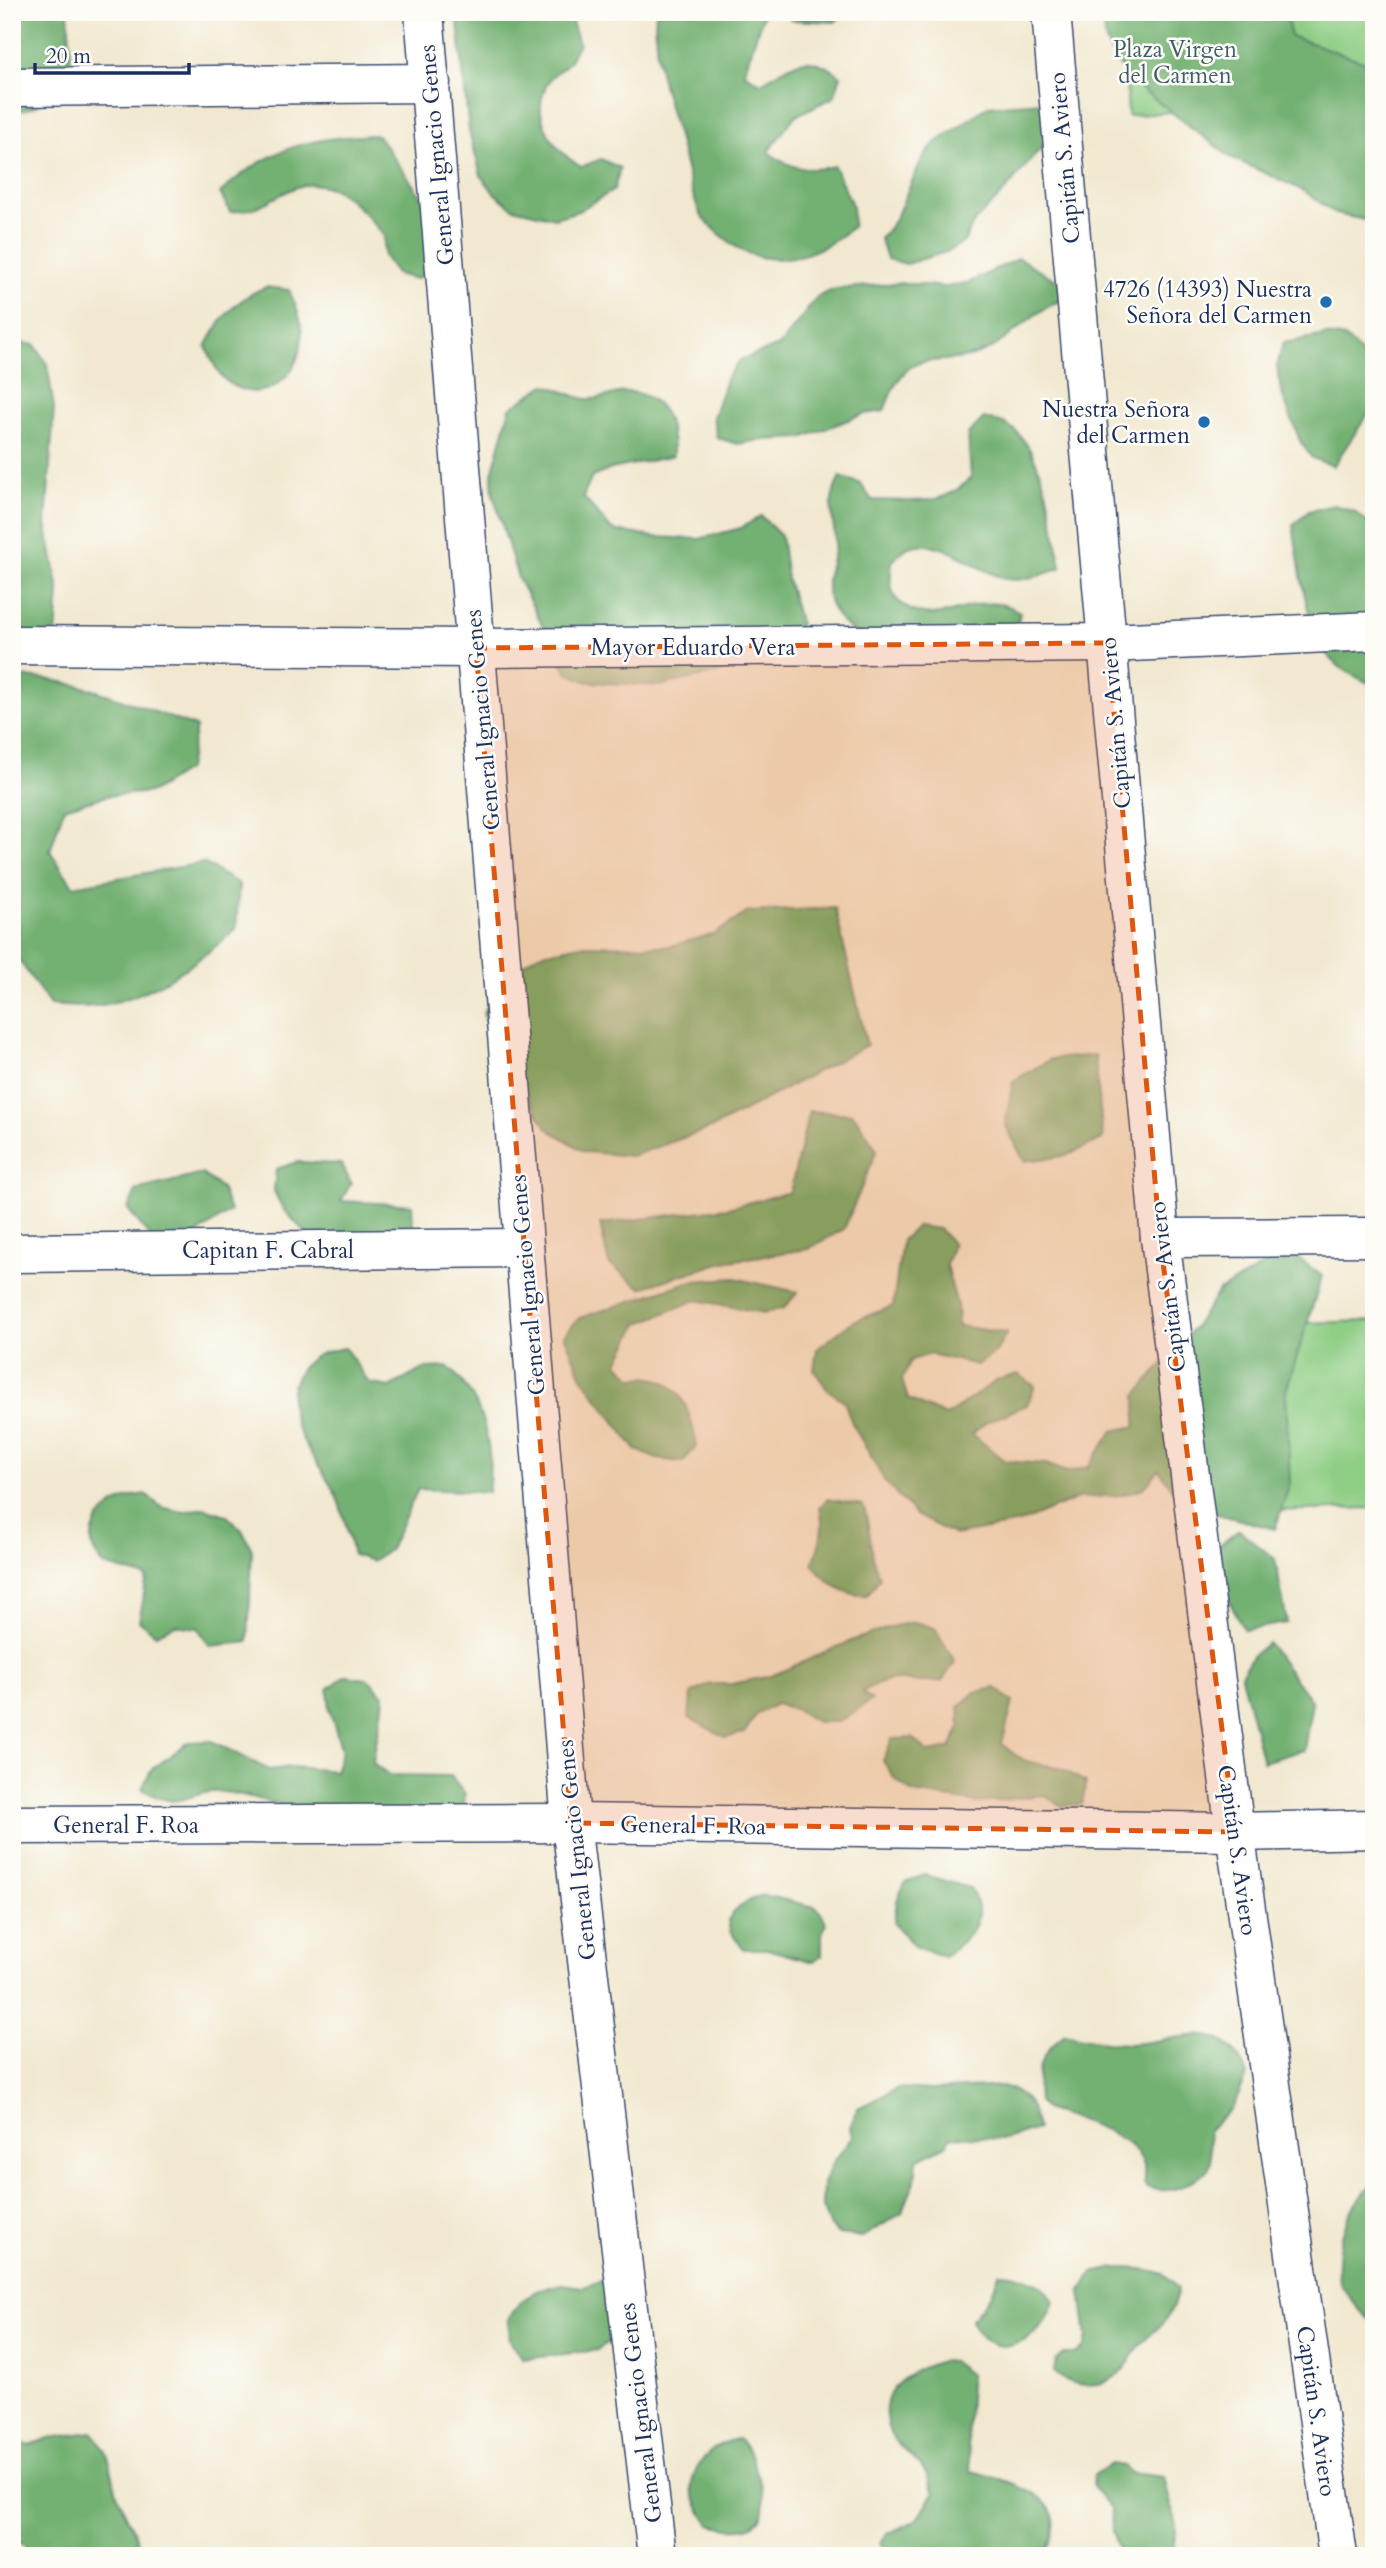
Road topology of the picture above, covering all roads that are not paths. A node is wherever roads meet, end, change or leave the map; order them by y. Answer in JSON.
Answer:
{"nodes":[{"id":1,"x":424,"y":12,"type":"edge"},
{"id":2,"x":1051,"y":12,"type":"edge"},
{"id":3,"x":431,"y":83,"type":"junction"},
{"id":4,"x":12,"y":87,"type":"edge"},
{"id":5,"x":1374,"y":631,"type":"edge"},
{"id":6,"x":1108,"y":643,"type":"junction"},
{"id":7,"x":12,"y":645,"type":"edge"},
{"id":8,"x":476,"y":648,"type":"junction"},
{"id":9,"x":1374,"y":1237,"type":"edge"},
{"id":10,"x":1160,"y":1238,"type":"junction"},
{"id":11,"x":524,"y":1248,"type":"junction"},
{"id":12,"x":12,"y":1253,"type":"edge"},
{"id":13,"x":571,"y":1823,"type":"junction"},
{"id":14,"x":12,"y":1825,"type":"edge"},
{"id":15,"x":1374,"y":1829,"type":"edge"},
{"id":16,"x":1235,"y":1832,"type":"junction"},
{"id":17,"x":657,"y":2556,"type":"edge"},
{"id":18,"x":1338,"y":2556,"type":"edge"}],
"edges":[{"from":1,"to":3,"type":"street","name":"General Ignacio Genes"},
{"from":2,"to":6,"type":"street","name":"Capitán S. Aviero"},
{"from":3,"to":4,"type":"street"},
{"from":3,"to":8,"type":"street","name":"General Ignacio Genes"},
{"from":5,"to":6,"type":"street","name":"Mayor Eduardo Vera"},
{"from":6,"to":8,"type":"street","name":"Mayor Eduardo Vera"},
{"from":6,"to":10,"type":"street","name":"Capitán S. Aviero"},
{"from":7,"to":8,"type":"street","name":"Mayor Eduardo Vera"},
{"from":8,"to":11,"type":"street","name":"General Ignacio Genes"},
{"from":9,"to":10,"type":"street"},
{"from":10,"to":16,"type":"street","name":"Capitán S. Aviero"},
{"from":11,"to":12,"type":"street","name":"Capitan F. Cabral"},
{"from":11,"to":13,"type":"street","name":"General Ignacio Genes"},
{"from":13,"to":14,"type":"street","name":"General F. Roa"},
{"from":13,"to":16,"type":"street","name":"General F. Roa"},
{"from":13,"to":17,"type":"street","name":"General Ignacio Genes"},
{"from":15,"to":16,"type":"street","name":"General F. Roa"},
{"from":16,"to":18,"type":"street","name":"Capitán S. Aviero"}]}
